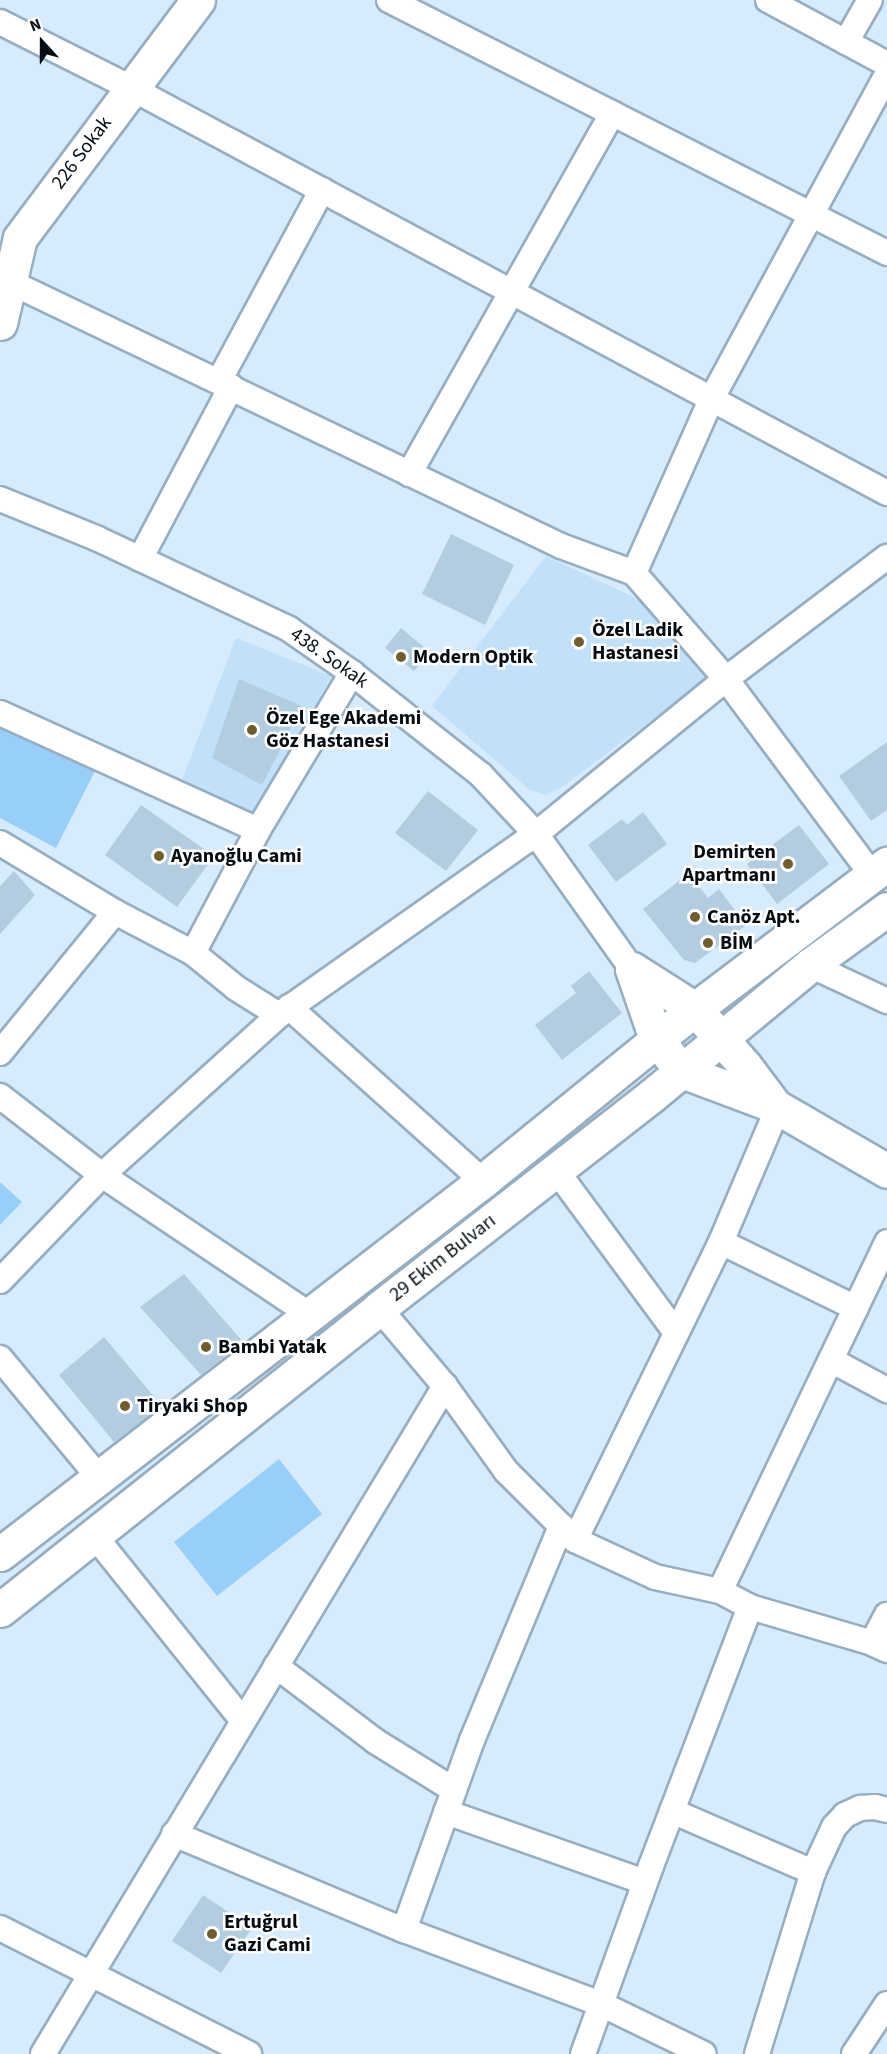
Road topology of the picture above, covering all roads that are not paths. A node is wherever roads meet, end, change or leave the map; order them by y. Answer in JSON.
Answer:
{"nodes":[{"id":1,"x":198,"y":0,"type":"edge"},
{"id":2,"x":389,"y":0,"type":"edge"},
{"id":3,"x":768,"y":0,"type":"edge"},
{"id":4,"x":870,"y":0,"type":"edge"},
{"id":5,"x":0,"y":22,"type":"edge"},
{"id":6,"x":846,"y":42,"type":"junction"},
{"id":7,"x":887,"y":64,"type":"edge"},
{"id":8,"x":887,"y":75,"type":"edge"},
{"id":9,"x":130,"y":88,"type":"junction"},
{"id":10,"x":612,"y":113,"type":"junction"},
{"id":11,"x":322,"y":190,"type":"junction"},
{"id":12,"x":812,"y":214,"type":"junction"},
{"id":13,"x":10,"y":234,"type":"edge"},
{"id":14,"x":887,"y":253,"type":"edge"},
{"id":15,"x":510,"y":290,"type":"junction"},
{"id":16,"x":3,"y":305,"type":"edge"},
{"id":17,"x":225,"y":384,"type":"junction"},
{"id":18,"x":712,"y":398,"type":"junction"},
{"id":19,"x":409,"y":474,"type":"junction"},
{"id":20,"x":887,"y":493,"type":"edge"},
{"id":21,"x":0,"y":499,"type":"edge"},
{"id":22,"x":887,"y":557,"type":"edge"},
{"id":23,"x":140,"y":559,"type":"junction"},
{"id":24,"x":634,"y":573,"type":"junction"},
{"id":25,"x":352,"y":673,"type":"junction"},
{"id":26,"x":726,"y":679,"type":"junction"},
{"id":27,"x":0,"y":713,"type":"edge"},
{"id":28,"x":258,"y":830,"type":"junction"},
{"id":29,"x":537,"y":834,"type":"junction"},
{"id":30,"x":0,"y":843,"type":"edge"},
{"id":31,"x":879,"y":870,"type":"edge"},
{"id":32,"x":887,"y":909,"type":"edge"},
{"id":33,"x":115,"y":912,"type":"junction"},
{"id":34,"x":193,"y":953,"type":"junction"},
{"id":35,"x":810,"y":965,"type":"junction"},
{"id":36,"x":632,"y":969,"type":"junction"},
{"id":37,"x":887,"y":1001,"type":"edge"},
{"id":38,"x":695,"y":1009,"type":"junction"},
{"id":39,"x":284,"y":1011,"type":"junction"},
{"id":40,"x":656,"y":1039,"type":"junction"},
{"id":41,"x":721,"y":1039,"type":"junction"},
{"id":42,"x":0,"y":1053,"type":"edge"},
{"id":43,"x":682,"y":1071,"type":"junction"},
{"id":44,"x":0,"y":1096,"type":"edge"},
{"id":45,"x":777,"y":1107,"type":"junction"},
{"id":46,"x":556,"y":1170,"type":"junction"},
{"id":47,"x":887,"y":1171,"type":"edge"},
{"id":48,"x":102,"y":1175,"type":"junction"},
{"id":49,"x":483,"y":1181,"type":"junction"},
{"id":50,"x":721,"y":1242,"type":"junction"},
{"id":51,"x":887,"y":1242,"type":"edge"},
{"id":52,"x":0,"y":1281,"type":"edge"},
{"id":53,"x":379,"y":1308,"type":"junction"},
{"id":54,"x":856,"y":1308,"type":"junction"},
{"id":55,"x":312,"y":1316,"type":"junction"},
{"id":56,"x":676,"y":1333,"type":"junction"},
{"id":57,"x":0,"y":1358,"type":"edge"},
{"id":58,"x":831,"y":1360,"type":"junction"},
{"id":59,"x":445,"y":1386,"type":"junction"},
{"id":60,"x":887,"y":1390,"type":"edge"},
{"id":61,"x":100,"y":1479,"type":"junction"},
{"id":62,"x":568,"y":1533,"type":"junction"},
{"id":63,"x":94,"y":1535,"type":"junction"},
{"id":64,"x":0,"y":1554,"type":"edge"},
{"id":65,"x":720,"y":1592,"type":"junction"},
{"id":66,"x":750,"y":1607,"type":"junction"},
{"id":67,"x":0,"y":1610,"type":"edge"},
{"id":68,"x":887,"y":1615,"type":"edge"},
{"id":69,"x":880,"y":1647,"type":"edge"},
{"id":70,"x":276,"y":1666,"type":"junction"},
{"id":71,"x":243,"y":1721,"type":"junction"},
{"id":72,"x":450,"y":1801,"type":"junction"},
{"id":73,"x":887,"y":1810,"type":"edge"},
{"id":74,"x":672,"y":1811,"type":"junction"},
{"id":75,"x":174,"y":1834,"type":"junction"},
{"id":76,"x":813,"y":1872,"type":"junction"},
{"id":77,"x":645,"y":1882,"type":"junction"},
{"id":78,"x":0,"y":1928,"type":"edge"},
{"id":79,"x":404,"y":1930,"type":"junction"},
{"id":80,"x":90,"y":1975,"type":"junction"},
{"id":81,"x":601,"y":2004,"type":"junction"},
{"id":82,"x":887,"y":2004,"type":"edge"},
{"id":83,"x":43,"y":2054,"type":"edge"},
{"id":84,"x":249,"y":2054,"type":"edge"},
{"id":85,"x":583,"y":2054,"type":"edge"},
{"id":86,"x":704,"y":2054,"type":"edge"},
{"id":87,"x":757,"y":2054,"type":"edge"},
{"id":88,"x":854,"y":2054,"type":"edge"}],
"edges":[{"from":1,"to":9,"type":"main road","name":"226 Sokak"},
{"from":2,"to":10,"type":"street"},
{"from":3,"to":6,"type":"street"},
{"from":4,"to":6,"type":"street"},
{"from":5,"to":9,"type":"street"},
{"from":6,"to":7,"type":"street"},
{"from":8,"to":12,"type":"street"},
{"from":9,"to":11,"type":"street"},
{"from":9,"to":13,"type":"main road","name":"226 Sokak"},
{"from":10,"to":12,"type":"street"},
{"from":10,"to":15,"type":"street"},
{"from":11,"to":15,"type":"street"},
{"from":11,"to":17,"type":"street"},
{"from":12,"to":14,"type":"street"},
{"from":12,"to":18,"type":"street"},
{"from":13,"to":16,"type":"main road","name":"226 Sokak"},
{"from":15,"to":18,"type":"street"},
{"from":15,"to":19,"type":"street"},
{"from":16,"to":17,"type":"street"},
{"from":17,"to":19,"type":"street"},
{"from":17,"to":23,"type":"street"},
{"from":18,"to":20,"type":"street"},
{"from":18,"to":24,"type":"street"},
{"from":19,"to":24,"type":"street"},
{"from":21,"to":23,"type":"street","name":"438. Sokak"},
{"from":22,"to":26,"type":"street"},
{"from":23,"to":25,"type":"street","name":"438. Sokak"},
{"from":24,"to":26,"type":"street"},
{"from":25,"to":28,"type":"street"},
{"from":25,"to":29,"type":"street","name":"438. Sokak"},
{"from":26,"to":29,"type":"street"},
{"from":26,"to":31,"type":"street"},
{"from":27,"to":28,"type":"street"},
{"from":28,"to":34,"type":"street"},
{"from":29,"to":36,"type":"street","name":"438. Sokak"},
{"from":29,"to":39,"type":"street"},
{"from":30,"to":33,"type":"street"},
{"from":31,"to":38,"type":"main road","name":"29 Ekim Bulvarı"},
{"from":32,"to":35,"type":"main road","name":"29 Ekim Bulvarı"},
{"from":33,"to":34,"type":"street"},
{"from":33,"to":42,"type":"street"},
{"from":34,"to":39,"type":"street"},
{"from":35,"to":37,"type":"street"},
{"from":35,"to":41,"type":"main road","name":"29 Ekim Bulvarı"},
{"from":36,"to":38,"type":"main road"},
{"from":36,"to":40,"type":"main road"},
{"from":38,"to":40,"type":"main road","name":"29 Ekim Bulvarı"},
{"from":38,"to":41,"type":"main road"},
{"from":39,"to":48,"type":"street"},
{"from":39,"to":49,"type":"street"},
{"from":40,"to":43,"type":"main road"},
{"from":40,"to":49,"type":"main road","name":"29 Ekim Bulvarı"},
{"from":41,"to":43,"type":"main road","name":"29 Ekim Bulvarı"},
{"from":41,"to":45,"type":"main road"},
{"from":43,"to":45,"type":"main road"},
{"from":43,"to":46,"type":"main road","name":"29 Ekim Bulvarı"},
{"from":44,"to":48,"type":"street"},
{"from":45,"to":47,"type":"main road"},
{"from":45,"to":50,"type":"street"},
{"from":46,"to":53,"type":"main road","name":"29 Ekim Bulvarı"},
{"from":46,"to":56,"type":"street"},
{"from":48,"to":52,"type":"street"},
{"from":48,"to":55,"type":"street"},
{"from":49,"to":55,"type":"main road","name":"29 Ekim Bulvarı"},
{"from":50,"to":54,"type":"street"},
{"from":50,"to":56,"type":"street"},
{"from":51,"to":54,"type":"street"},
{"from":53,"to":59,"type":"street"},
{"from":53,"to":63,"type":"main road","name":"29 Ekim Bulvarı"},
{"from":54,"to":58,"type":"street"},
{"from":55,"to":61,"type":"main road","name":"29 Ekim Bulvarı"},
{"from":56,"to":62,"type":"street"},
{"from":57,"to":61,"type":"street"},
{"from":58,"to":60,"type":"street"},
{"from":58,"to":65,"type":"street"},
{"from":59,"to":62,"type":"street"},
{"from":59,"to":70,"type":"street"},
{"from":61,"to":64,"type":"main road","name":"29 Ekim Bulvarı"},
{"from":62,"to":65,"type":"street"},
{"from":62,"to":72,"type":"street"},
{"from":63,"to":67,"type":"main road","name":"29 Ekim Bulvarı"},
{"from":63,"to":71,"type":"street"},
{"from":65,"to":66,"type":"street"},
{"from":66,"to":69,"type":"street"},
{"from":66,"to":74,"type":"street"},
{"from":68,"to":69,"type":"street"},
{"from":70,"to":71,"type":"street"},
{"from":70,"to":72,"type":"street"},
{"from":71,"to":75,"type":"street"},
{"from":72,"to":77,"type":"street"},
{"from":72,"to":79,"type":"street"},
{"from":73,"to":76,"type":"street"},
{"from":74,"to":76,"type":"street"},
{"from":74,"to":77,"type":"street"},
{"from":75,"to":79,"type":"street"},
{"from":75,"to":80,"type":"street"},
{"from":76,"to":87,"type":"street"},
{"from":77,"to":81,"type":"street"},
{"from":78,"to":80,"type":"street"},
{"from":79,"to":81,"type":"street"},
{"from":80,"to":83,"type":"street"},
{"from":80,"to":84,"type":"street"},
{"from":81,"to":85,"type":"street"},
{"from":81,"to":86,"type":"street"},
{"from":82,"to":88,"type":"street"}]}
